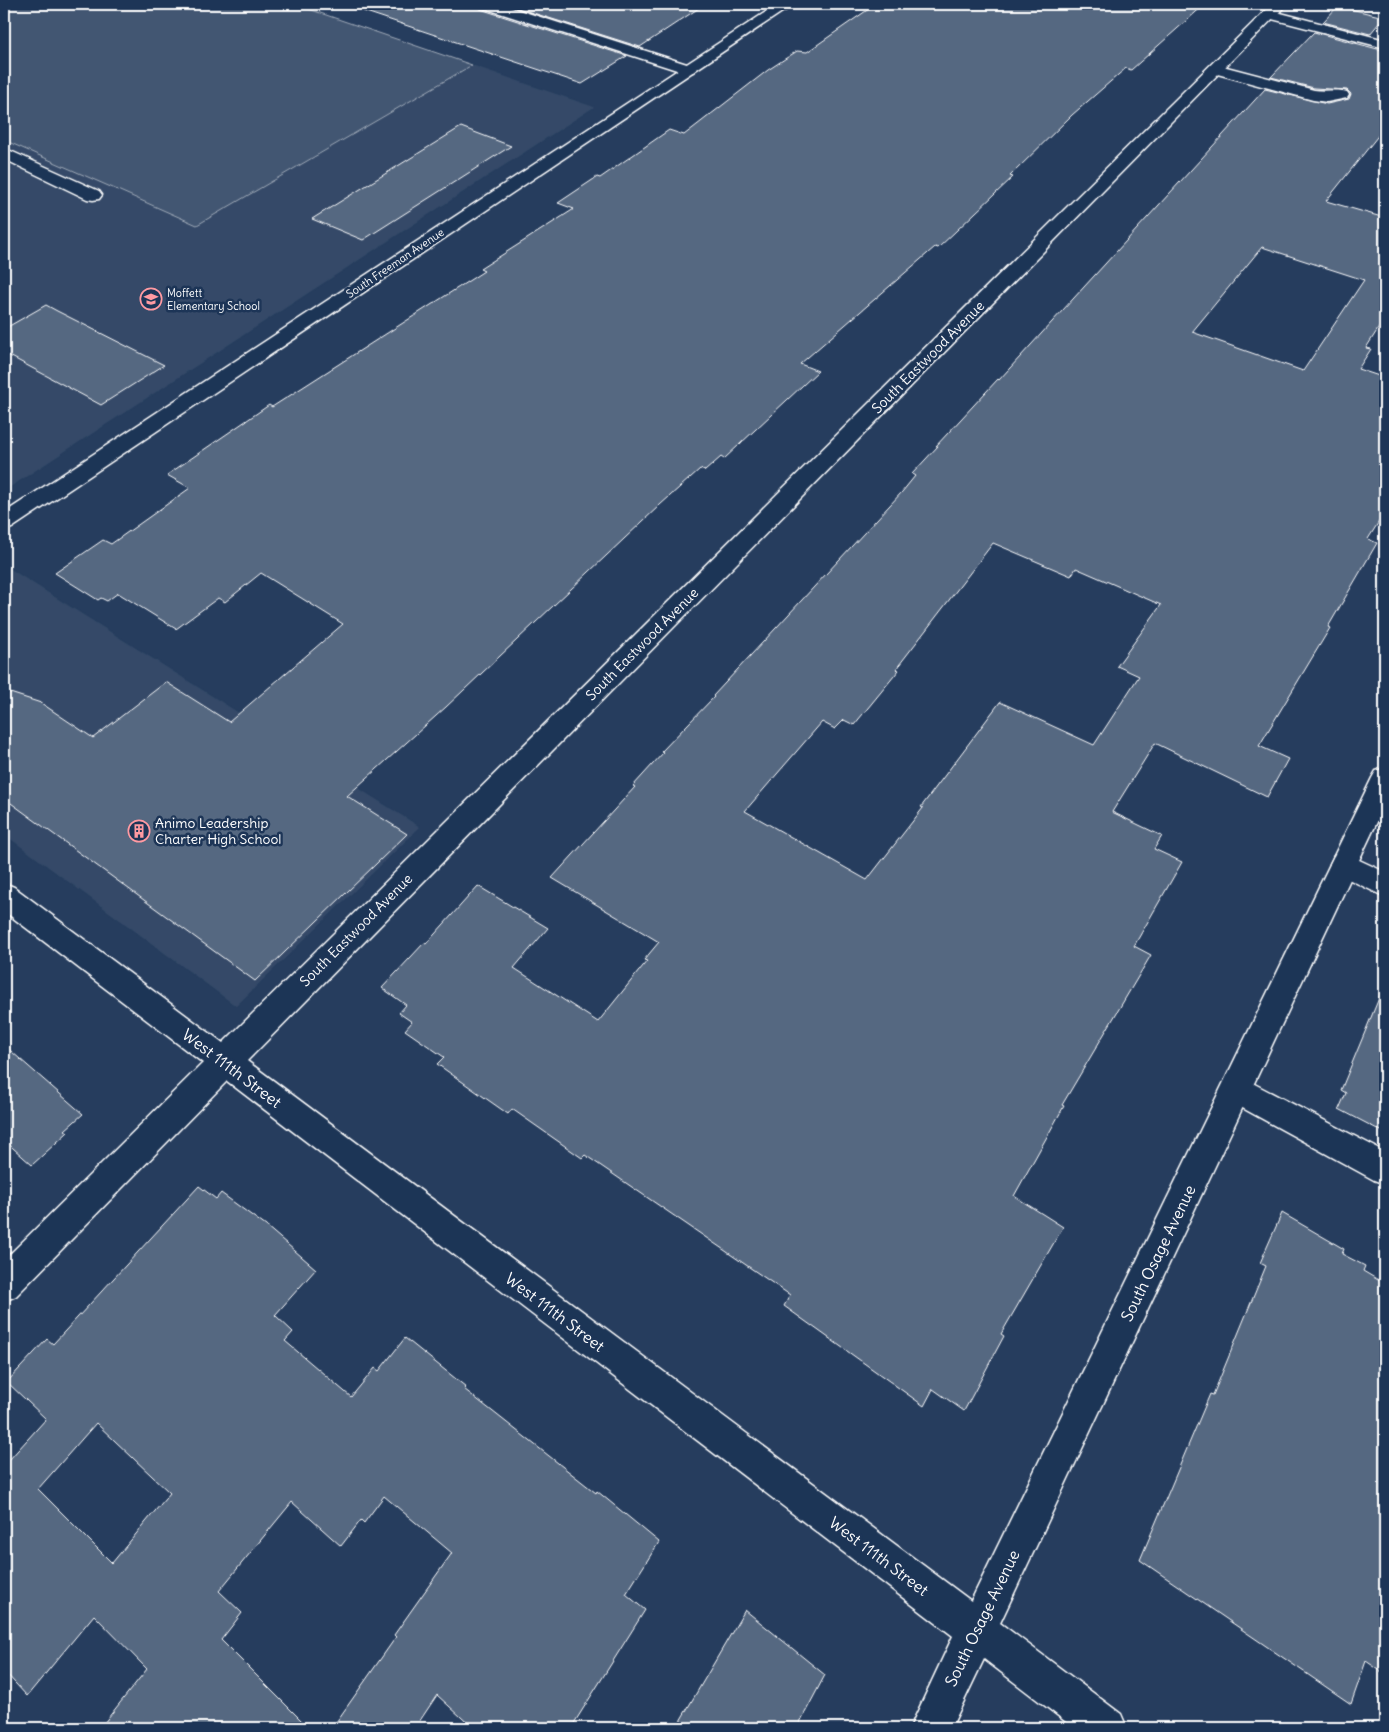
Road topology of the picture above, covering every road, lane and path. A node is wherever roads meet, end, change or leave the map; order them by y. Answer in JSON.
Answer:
{"nodes":[{"id":1,"x":486,"y":4,"type":"edge"},
{"id":2,"x":777,"y":5,"type":"edge"},
{"id":3,"x":1274,"y":9,"type":"edge"},
{"id":4,"x":1385,"y":44,"type":"edge"},
{"id":5,"x":688,"y":69,"type":"junction"},
{"id":6,"x":1215,"y":69,"type":"junction"},
{"id":7,"x":1341,"y":95,"type":"dead end"},
{"id":8,"x":4,"y":153,"type":"edge"},
{"id":9,"x":93,"y":195,"type":"dead end"},
{"id":10,"x":4,"y":523,"type":"edge"},
{"id":11,"x":1385,"y":778,"type":"edge"},
{"id":12,"x":1344,"y":864,"type":"junction"},
{"id":13,"x":1385,"y":885,"type":"edge"},
{"id":14,"x":4,"y":895,"type":"edge"},
{"id":15,"x":224,"y":1062,"type":"junction"},
{"id":16,"x":1236,"y":1089,"type":"junction"},
{"id":17,"x":1385,"y":1169,"type":"edge"},
{"id":18,"x":4,"y":1284,"type":"edge"},
{"id":19,"x":977,"y":1630,"type":"junction"},
{"id":20,"x":930,"y":1728,"type":"edge"},
{"id":21,"x":1107,"y":1728,"type":"edge"}],
"edges":[{"from":1,"to":5,"type":"street"},
{"from":2,"to":5,"type":"street","name":"South Freeman Avenue"},
{"from":3,"to":4,"type":"street"},
{"from":3,"to":6,"type":"street","name":"South Eastwood Avenue"},
{"from":5,"to":10,"type":"street","name":"South Freeman Avenue"},
{"from":6,"to":7,"type":"street"},
{"from":6,"to":15,"type":"street","name":"South Eastwood Avenue"},
{"from":8,"to":9,"type":"street"},
{"from":11,"to":12,"type":"street","name":"South Osage Avenue"},
{"from":12,"to":13,"type":"street"},
{"from":12,"to":16,"type":"street","name":"South Osage Avenue"},
{"from":14,"to":15,"type":"street","name":"West 111th Street"},
{"from":15,"to":18,"type":"street","name":"South Eastwood Avenue"},
{"from":15,"to":19,"type":"street","name":"West 111th Street"},
{"from":16,"to":17,"type":"street"},
{"from":16,"to":19,"type":"street","name":"South Osage Avenue"},
{"from":19,"to":20,"type":"street","name":"South Osage Avenue"},
{"from":19,"to":21,"type":"street","name":"West 111th Street"}]}
